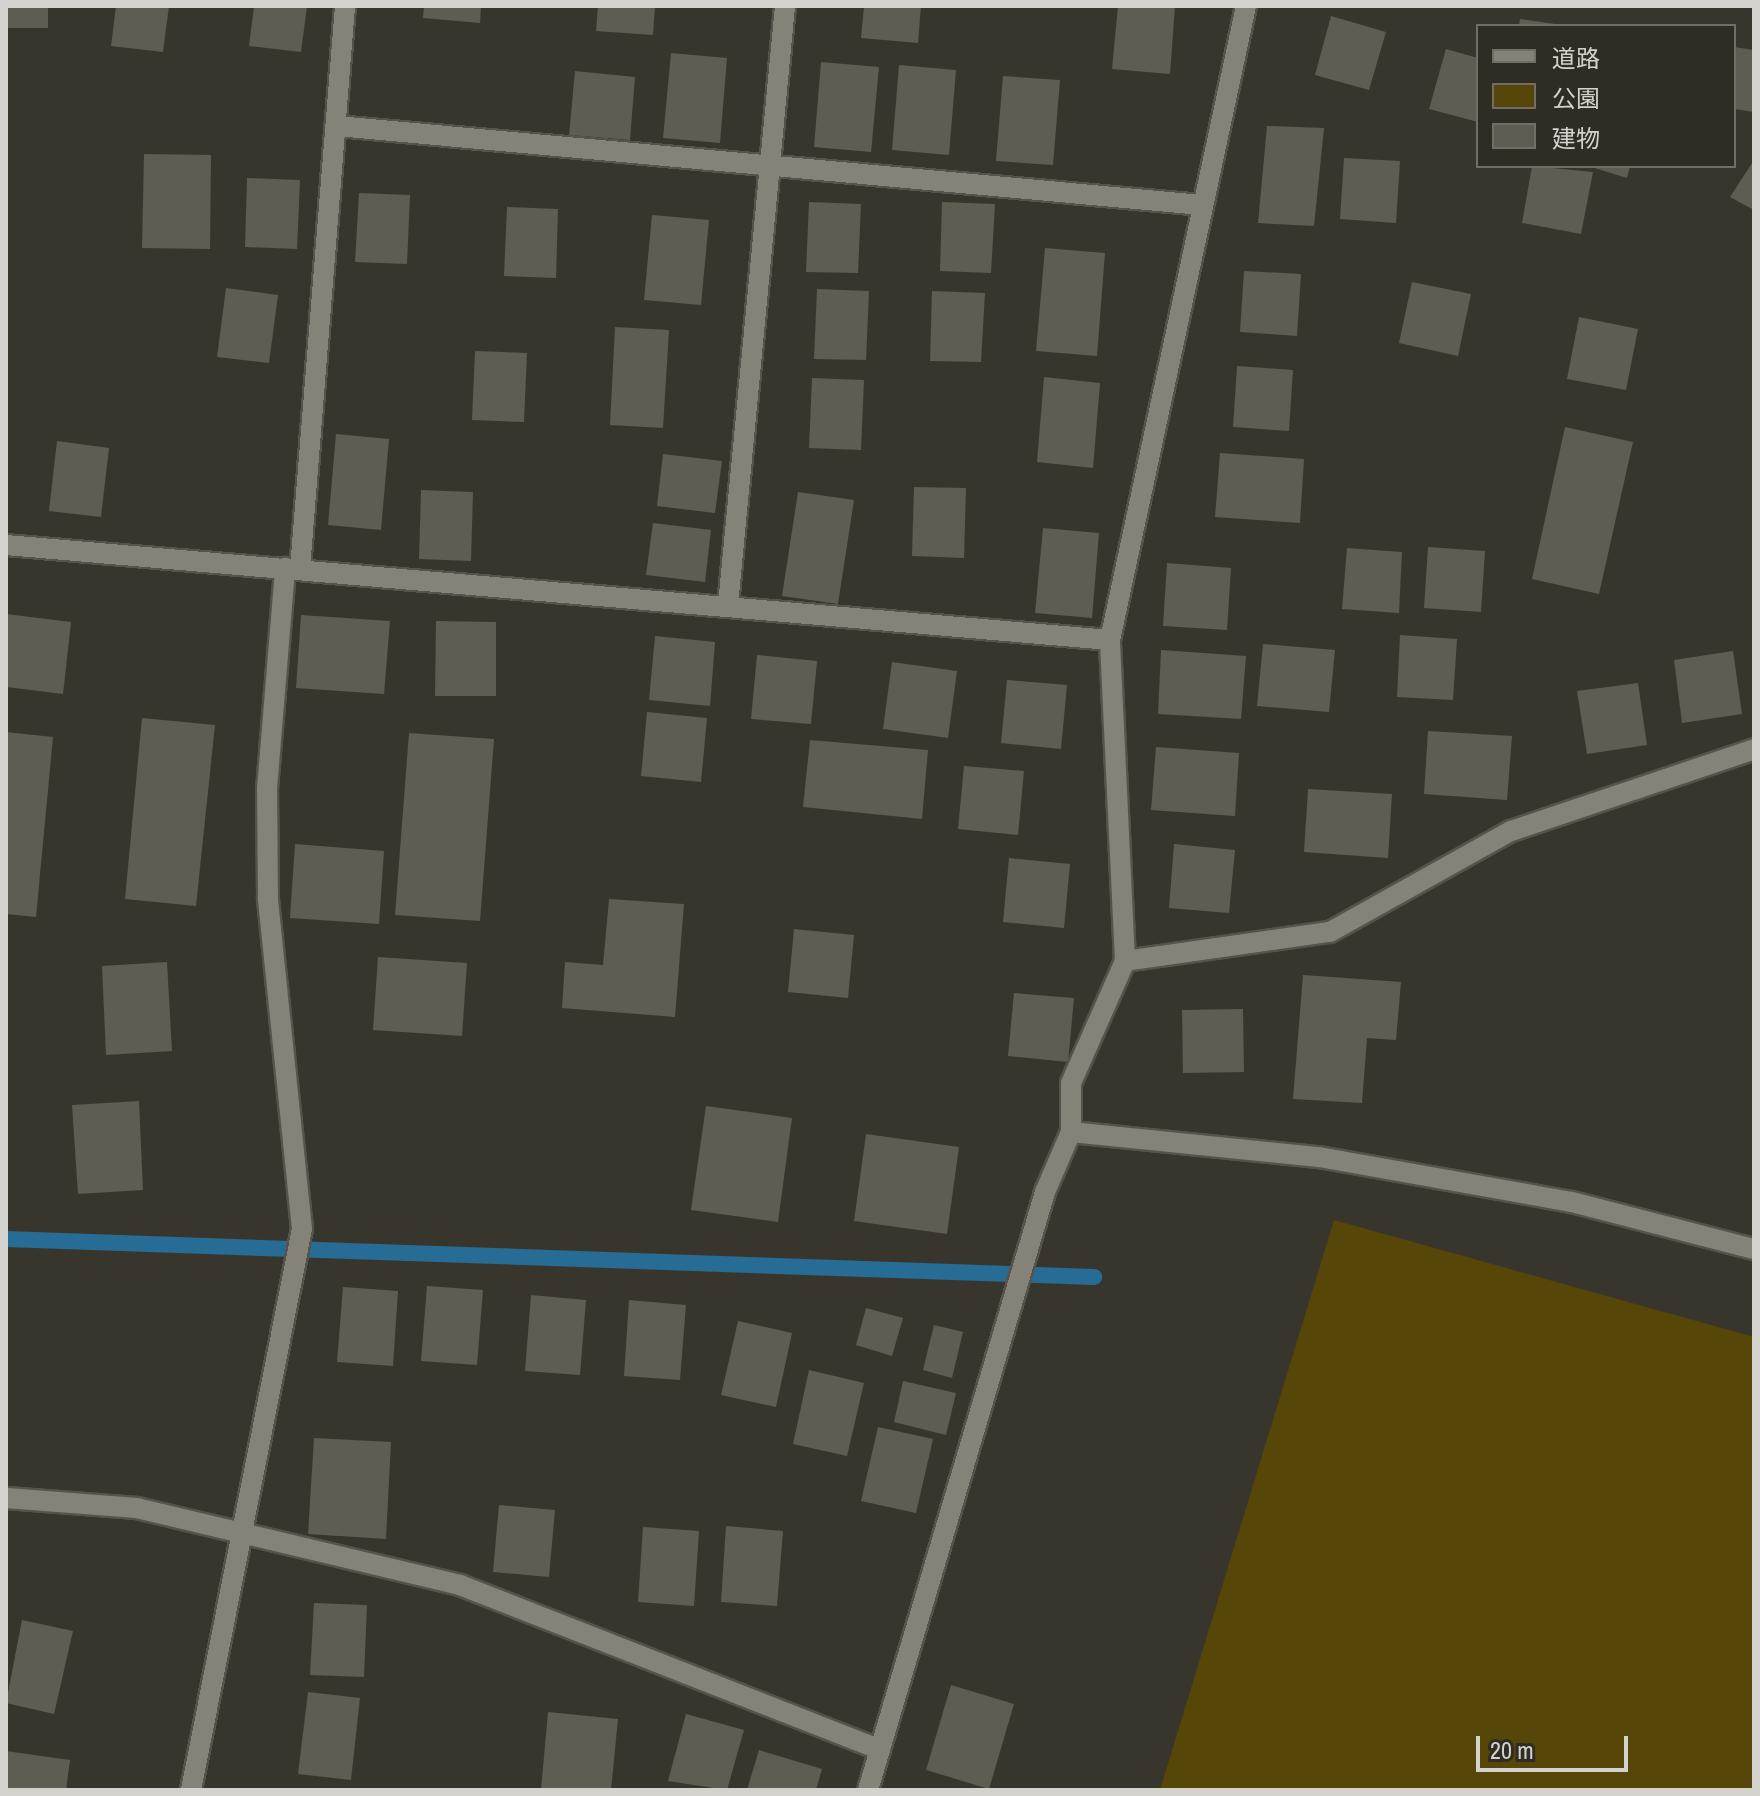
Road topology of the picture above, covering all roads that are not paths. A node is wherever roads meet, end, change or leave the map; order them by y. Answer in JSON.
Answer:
{"nodes":[{"id":1,"x":345,"y":6,"type":"edge"},
{"id":2,"x":785,"y":6,"type":"edge"},
{"id":3,"x":1246,"y":6,"type":"edge"},
{"id":4,"x":337,"y":126,"type":"junction"},
{"id":5,"x":768,"y":163,"type":"junction"},
{"id":6,"x":1202,"y":205,"type":"junction"},
{"id":7,"x":6,"y":545,"type":"edge"},
{"id":8,"x":293,"y":569,"type":"junction"},
{"id":9,"x":728,"y":605,"type":"junction"},
{"id":10,"x":1110,"y":640,"type":"junction"},
{"id":11,"x":1754,"y":749,"type":"edge"},
{"id":12,"x":1125,"y":961,"type":"junction"},
{"id":13,"x":1071,"y":1132,"type":"junction"},
{"id":14,"x":1754,"y":1249,"type":"edge"},
{"id":15,"x":6,"y":1498,"type":"edge"},
{"id":16,"x":241,"y":1536,"type":"junction"},
{"id":17,"x":880,"y":1750,"type":"junction"},
{"id":18,"x":191,"y":1790,"type":"edge"},
{"id":19,"x":868,"y":1790,"type":"edge"}],
"edges":[{"from":1,"to":4,"type":"street"},
{"from":2,"to":5,"type":"street"},
{"from":3,"to":6,"type":"street"},
{"from":4,"to":5,"type":"street"},
{"from":4,"to":8,"type":"street"},
{"from":5,"to":6,"type":"street"},
{"from":5,"to":9,"type":"street"},
{"from":6,"to":10,"type":"street"},
{"from":7,"to":8,"type":"street"},
{"from":8,"to":9,"type":"street"},
{"from":8,"to":16,"type":"street"},
{"from":9,"to":10,"type":"street"},
{"from":10,"to":12,"type":"street"},
{"from":11,"to":12,"type":"street"},
{"from":12,"to":13,"type":"street"},
{"from":13,"to":14,"type":"street"},
{"from":13,"to":17,"type":"street"},
{"from":15,"to":16,"type":"street"},
{"from":16,"to":17,"type":"street"},
{"from":16,"to":18,"type":"street"},
{"from":17,"to":19,"type":"street"}]}
